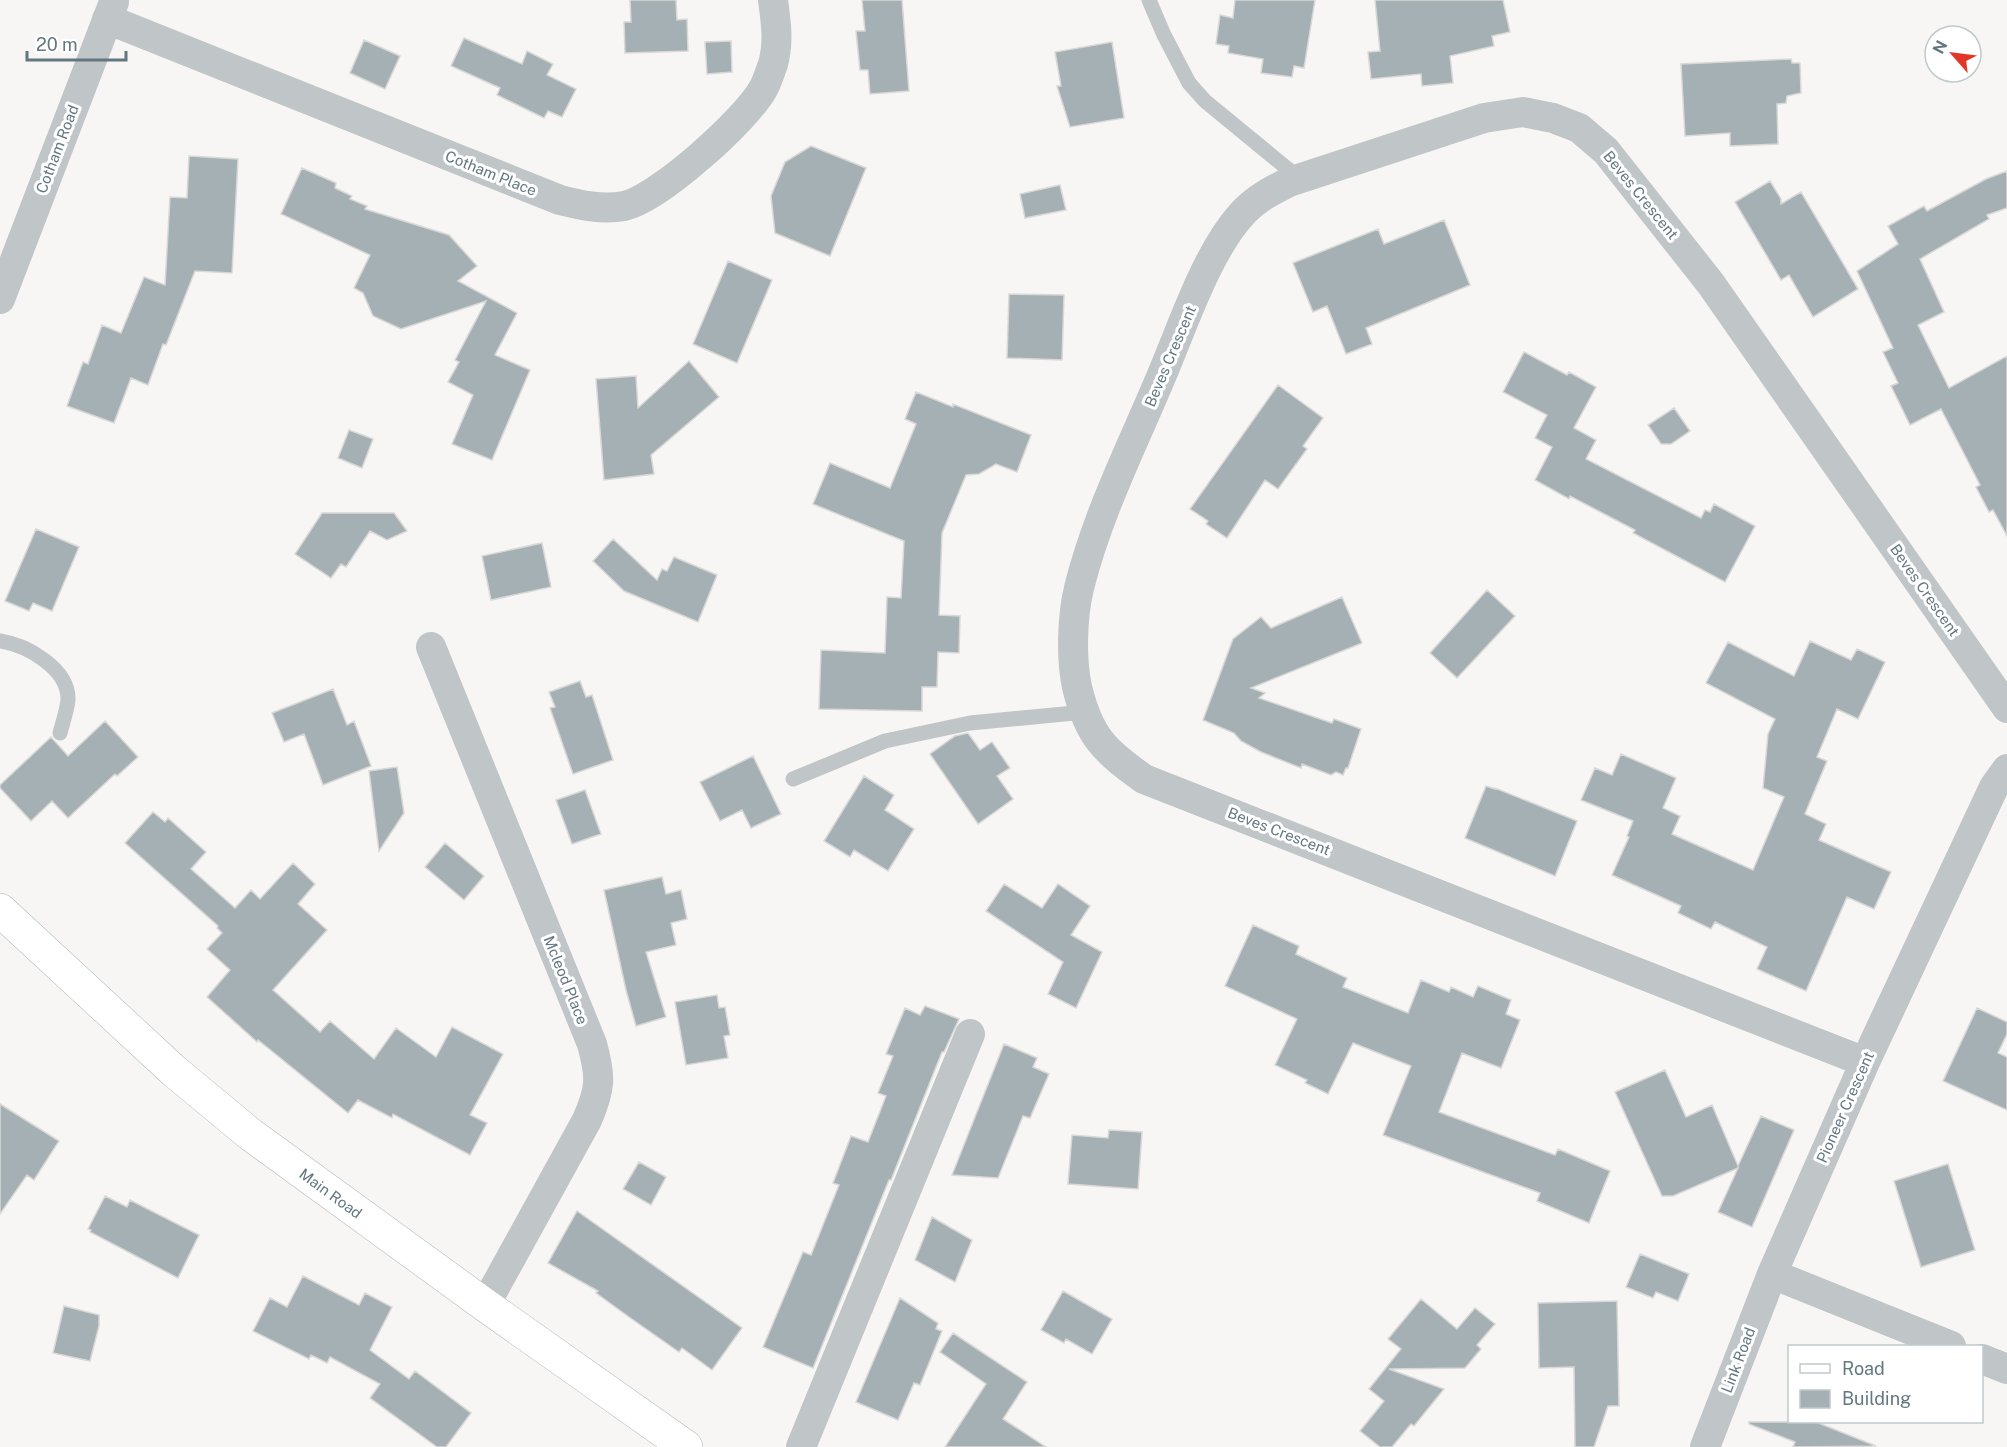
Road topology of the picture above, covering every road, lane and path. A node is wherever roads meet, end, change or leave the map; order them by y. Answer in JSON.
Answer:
{"nodes":[{"id":1,"x":773,"y":0,"type":"edge"},
{"id":2,"x":1149,"y":0,"type":"edge"},
{"id":3,"x":111,"y":10,"type":"edge"},
{"id":4,"x":1300,"y":179,"type":"junction"},
{"id":5,"x":0,"y":298,"type":"edge"},
{"id":6,"x":0,"y":641,"type":"edge"},
{"id":7,"x":431,"y":647,"type":"dead end"},
{"id":8,"x":2007,"y":708,"type":"edge"},
{"id":9,"x":1085,"y":712,"type":"junction"},
{"id":10,"x":60,"y":733,"type":"dead end"},
{"id":11,"x":2007,"y":769,"type":"edge"},
{"id":12,"x":793,"y":779,"type":"dead end"},
{"id":13,"x":0,"y":910,"type":"edge"},
{"id":14,"x":970,"y":1034,"type":"dead end"},
{"id":15,"x":1865,"y":1062,"type":"junction"},
{"id":16,"x":1772,"y":1274,"type":"junction"},
{"id":17,"x":484,"y":1305,"type":"junction"},
{"id":18,"x":1946,"y":1345,"type":"edge"},
{"id":19,"x":1983,"y":1359,"type":"edge"},
{"id":20,"x":2007,"y":1369,"type":"edge"},
{"id":21,"x":686,"y":1447,"type":"edge"},
{"id":22,"x":801,"y":1447,"type":"edge"},
{"id":23,"x":1705,"y":1447,"type":"edge"}],
"edges":[{"from":1,"to":3,"type":"street","name":"Cotham Place"},
{"from":2,"to":4,"type":"lane"},
{"from":3,"to":5,"type":"street","name":"Cotham Road"},
{"from":4,"to":8,"type":"street","name":"Beves Crescent"},
{"from":4,"to":9,"type":"street","name":"Beves Crescent"},
{"from":6,"to":10,"type":"lane"},
{"from":7,"to":17,"type":"street","name":"Mcleod Place"},
{"from":9,"to":12,"type":"lane"},
{"from":9,"to":15,"type":"street","name":"Beves Crescent"},
{"from":11,"to":15,"type":"street","name":"Pioneer Crescent"},
{"from":13,"to":17,"type":"main road","name":"Main Road"},
{"from":14,"to":22,"type":"street"},
{"from":15,"to":16,"type":"street","name":"Pioneer Crescent"},
{"from":16,"to":18,"type":"street"},
{"from":16,"to":23,"type":"street","name":"Link Road"},
{"from":17,"to":21,"type":"main road","name":"Main Road"},
{"from":19,"to":20,"type":"street"}]}
